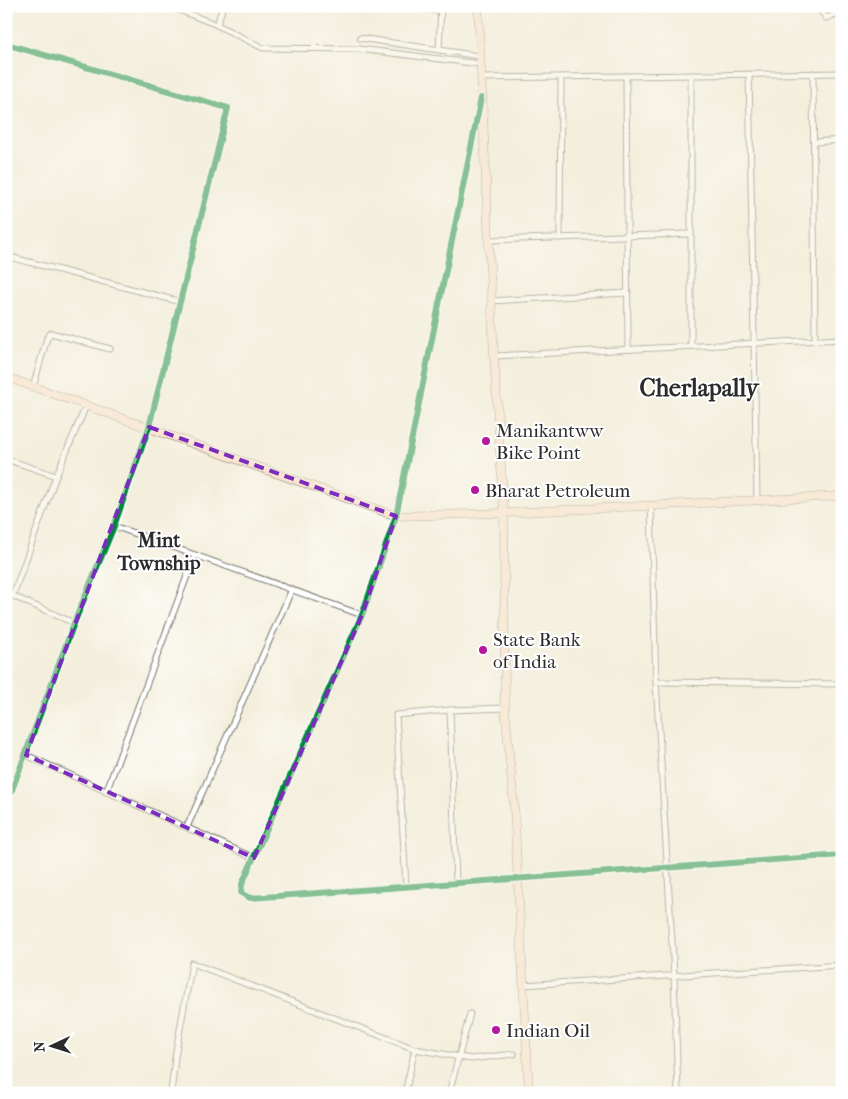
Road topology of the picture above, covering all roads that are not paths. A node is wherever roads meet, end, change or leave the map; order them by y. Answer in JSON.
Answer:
{"nodes":[{"id":1,"x":169,"y":6,"type":"edge"},
{"id":2,"x":223,"y":6,"type":"edge"},
{"id":3,"x":403,"y":6,"type":"edge"},
{"id":4,"x":478,"y":6,"type":"edge"},
{"id":5,"x":817,"y":6,"type":"edge"},
{"id":6,"x":441,"y":9,"type":"edge"},
{"id":7,"x":842,"y":12,"type":"edge"},
{"id":8,"x":217,"y":25,"type":"junction"},
{"id":9,"x":360,"y":38,"type":"dead end"},
{"id":10,"x":6,"y":44,"type":"edge"},
{"id":11,"x":440,"y":50,"type":"junction"},
{"id":12,"x":480,"y":60,"type":"junction"},
{"id":13,"x":842,"y":72,"type":"edge"},
{"id":14,"x":813,"y":73,"type":"junction"},
{"id":15,"x":749,"y":74,"type":"junction"},
{"id":16,"x":691,"y":75,"type":"junction"},
{"id":17,"x":626,"y":76,"type":"junction"},
{"id":18,"x":561,"y":77,"type":"junction"},
{"id":19,"x":481,"y":78,"type":"junction"},
{"id":20,"x":481,"y":98,"type":"junction"},
{"id":21,"x":842,"y":140,"type":"edge"},
{"id":22,"x":814,"y":142,"type":"junction"},
{"id":23,"x":691,"y":234,"type":"junction"},
{"id":24,"x":627,"y":236,"type":"junction"},
{"id":25,"x":560,"y":238,"type":"junction"},
{"id":26,"x":488,"y":240,"type":"junction"},
{"id":27,"x":6,"y":256,"type":"edge"},
{"id":28,"x":628,"y":293,"type":"junction"},
{"id":29,"x":491,"y":301,"type":"junction"},
{"id":30,"x":181,"y":302,"type":"junction"},
{"id":31,"x":816,"y":339,"type":"junction"},
{"id":32,"x":842,"y":339,"type":"edge"},
{"id":33,"x":754,"y":342,"type":"junction"},
{"id":34,"x":691,"y":345,"type":"junction"},
{"id":35,"x":110,"y":349,"type":"dead end"},
{"id":36,"x":628,"y":349,"type":"junction"},
{"id":37,"x":494,"y":356,"type":"junction"},
{"id":38,"x":6,"y":376,"type":"edge"},
{"id":39,"x":34,"y":387,"type":"junction"},
{"id":40,"x":86,"y":406,"type":"junction"},
{"id":41,"x":149,"y":427,"type":"junction"},
{"id":42,"x":6,"y":459,"type":"edge"},
{"id":43,"x":56,"y":476,"type":"junction"},
{"id":44,"x":842,"y":496,"type":"edge"},
{"id":45,"x":756,"y":499,"type":"junction"},
{"id":46,"x":651,"y":506,"type":"junction"},
{"id":47,"x":504,"y":513,"type":"junction"},
{"id":48,"x":396,"y":516,"type":"junction"},
{"id":49,"x":114,"y":526,"type":"junction"},
{"id":50,"x":195,"y":554,"type":"junction"},
{"id":51,"x":292,"y":589,"type":"junction"},
{"id":52,"x":6,"y":593,"type":"edge"},
{"id":53,"x":13,"y":596,"type":"junction"},
{"id":54,"x":362,"y":615,"type":"junction"},
{"id":55,"x":74,"y":622,"type":"junction"},
{"id":56,"x":656,"y":682,"type":"junction"},
{"id":57,"x":842,"y":684,"type":"edge"},
{"id":58,"x":505,"y":708,"type":"junction"},
{"id":59,"x":450,"y":710,"type":"junction"},
{"id":60,"x":26,"y":756,"type":"junction"},
{"id":61,"x":106,"y":792,"type":"junction"},
{"id":62,"x":9,"y":798,"type":"dead end"},
{"id":63,"x":187,"y":827,"type":"junction"},
{"id":64,"x":842,"y":855,"type":"edge"},
{"id":65,"x":254,"y":858,"type":"junction"},
{"id":66,"x":668,"y":867,"type":"junction"},
{"id":67,"x":518,"y":878,"type":"junction"},
{"id":68,"x":456,"y":883,"type":"junction"},
{"id":69,"x":406,"y":886,"type":"junction"},
{"id":70,"x":842,"y":965,"type":"edge"},
{"id":71,"x":674,"y":976,"type":"junction"},
{"id":72,"x":523,"y":985,"type":"junction"},
{"id":73,"x":470,"y":1014,"type":"dead end"},
{"id":74,"x":415,"y":1049,"type":"junction"},
{"id":75,"x":514,"y":1054,"type":"dead end"},
{"id":76,"x":458,"y":1056,"type":"junction"},
{"id":77,"x":171,"y":1093,"type":"edge"},
{"id":78,"x":405,"y":1093,"type":"edge"},
{"id":79,"x":449,"y":1093,"type":"edge"},
{"id":80,"x":529,"y":1093,"type":"edge"},
{"id":81,"x":678,"y":1093,"type":"edge"}],
"edges":[{"from":1,"to":8,"type":"street"},
{"from":2,"to":8,"type":"street"},
{"from":3,"to":6,"type":"street"},
{"from":4,"to":12,"type":"street"},
{"from":5,"to":7,"type":"street"},
{"from":6,"to":11,"type":"street"},
{"from":8,"to":12,"type":"street"},
{"from":9,"to":11,"type":"street"},
{"from":10,"to":30,"type":"street"},
{"from":11,"to":12,"type":"street"},
{"from":12,"to":19,"type":"street"},
{"from":13,"to":14,"type":"street"},
{"from":14,"to":15,"type":"street"},
{"from":14,"to":22,"type":"street"},
{"from":15,"to":16,"type":"street"},
{"from":15,"to":33,"type":"street"},
{"from":16,"to":17,"type":"street"},
{"from":16,"to":23,"type":"street"},
{"from":17,"to":18,"type":"street"},
{"from":17,"to":24,"type":"street"},
{"from":18,"to":19,"type":"street"},
{"from":18,"to":25,"type":"street"},
{"from":19,"to":20,"type":"street"},
{"from":20,"to":26,"type":"street"},
{"from":20,"to":48,"type":"street"},
{"from":21,"to":22,"type":"street"},
{"from":22,"to":31,"type":"street"},
{"from":23,"to":24,"type":"street"},
{"from":23,"to":34,"type":"street"},
{"from":24,"to":25,"type":"street"},
{"from":24,"to":28,"type":"street"},
{"from":25,"to":26,"type":"street"},
{"from":26,"to":29,"type":"street"},
{"from":27,"to":30,"type":"street"},
{"from":28,"to":29,"type":"street"},
{"from":28,"to":36,"type":"street"},
{"from":29,"to":37,"type":"street"},
{"from":30,"to":41,"type":"street"},
{"from":31,"to":32,"type":"street"},
{"from":31,"to":33,"type":"street"},
{"from":33,"to":34,"type":"street"},
{"from":33,"to":45,"type":"street"},
{"from":34,"to":36,"type":"street"},
{"from":35,"to":39,"type":"street"},
{"from":36,"to":37,"type":"street"},
{"from":37,"to":47,"type":"street"},
{"from":38,"to":39,"type":"street"},
{"from":39,"to":40,"type":"street"},
{"from":40,"to":41,"type":"street"},
{"from":40,"to":43,"type":"street"},
{"from":41,"to":48,"type":"street"},
{"from":41,"to":49,"type":"street"},
{"from":42,"to":43,"type":"street"},
{"from":43,"to":53,"type":"street"},
{"from":44,"to":45,"type":"street"},
{"from":45,"to":46,"type":"street"},
{"from":46,"to":47,"type":"street"},
{"from":46,"to":56,"type":"street"},
{"from":47,"to":48,"type":"street"},
{"from":47,"to":58,"type":"street"},
{"from":48,"to":54,"type":"street"},
{"from":49,"to":50,"type":"street"},
{"from":49,"to":55,"type":"street"},
{"from":50,"to":51,"type":"street"},
{"from":50,"to":61,"type":"street"},
{"from":51,"to":54,"type":"street"},
{"from":51,"to":63,"type":"street"},
{"from":52,"to":53,"type":"street"},
{"from":53,"to":55,"type":"street"},
{"from":54,"to":65,"type":"street"},
{"from":55,"to":60,"type":"street"},
{"from":56,"to":57,"type":"street"},
{"from":56,"to":66,"type":"street"},
{"from":58,"to":59,"type":"street"},
{"from":58,"to":67,"type":"street"},
{"from":59,"to":68,"type":"street"},
{"from":59,"to":69,"type":"street"},
{"from":60,"to":61,"type":"street"},
{"from":60,"to":62,"type":"street"},
{"from":61,"to":63,"type":"street"},
{"from":63,"to":65,"type":"street"},
{"from":64,"to":66,"type":"street"},
{"from":65,"to":69,"type":"street"},
{"from":66,"to":67,"type":"street"},
{"from":66,"to":71,"type":"street"},
{"from":67,"to":68,"type":"street"},
{"from":67,"to":72,"type":"street"},
{"from":68,"to":69,"type":"street"},
{"from":70,"to":71,"type":"street"},
{"from":71,"to":72,"type":"street"},
{"from":71,"to":81,"type":"street"},
{"from":72,"to":80,"type":"street"},
{"from":73,"to":76,"type":"street"},
{"from":74,"to":76,"type":"street"},
{"from":74,"to":77,"type":"street"},
{"from":74,"to":78,"type":"street"},
{"from":75,"to":76,"type":"street"},
{"from":76,"to":79,"type":"street"}]}
